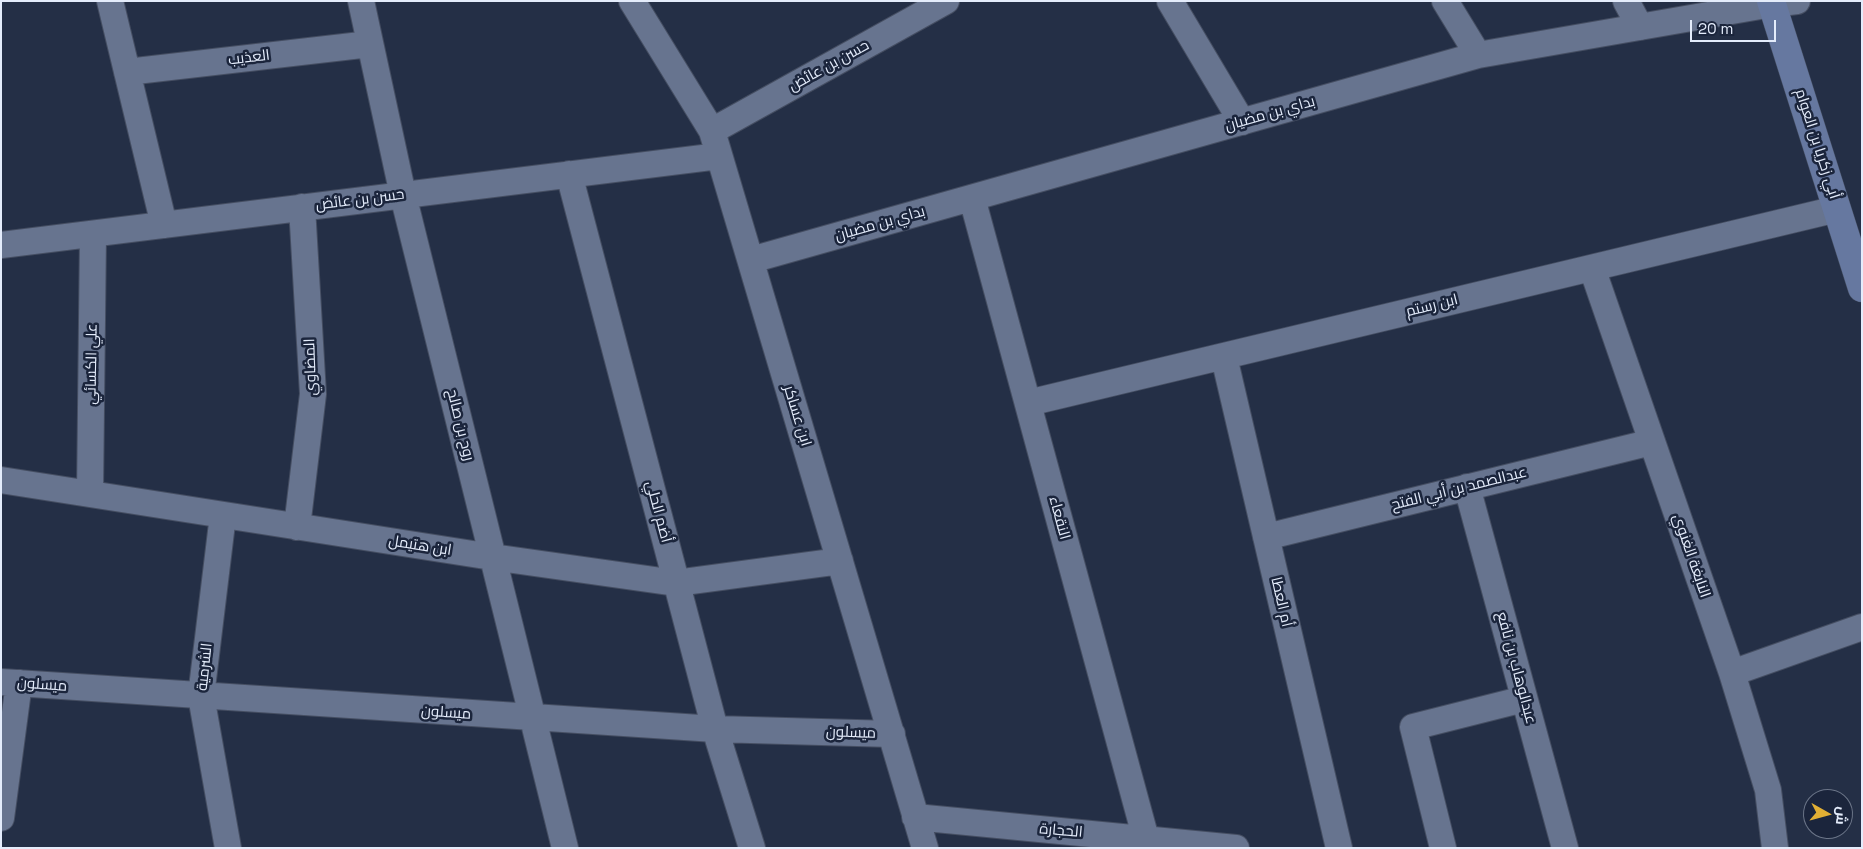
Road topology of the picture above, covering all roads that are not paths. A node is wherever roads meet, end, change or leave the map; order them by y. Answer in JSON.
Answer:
{"nodes":[{"id":1,"x":110,"y":1,"type":"edge"},
{"id":2,"x":361,"y":1,"type":"edge"},
{"id":3,"x":946,"y":1,"type":"edge"},
{"id":4,"x":1170,"y":1,"type":"edge"},
{"id":5,"x":1445,"y":1,"type":"edge"},
{"id":6,"x":1626,"y":1,"type":"edge"},
{"id":7,"x":634,"y":2,"type":"edge"},
{"id":8,"x":1780,"y":2,"type":"edge"},
{"id":9,"x":1640,"y":26,"type":"junction"},
{"id":10,"x":370,"y":44,"type":"junction"},
{"id":11,"x":1478,"y":55,"type":"junction"},
{"id":12,"x":127,"y":72,"type":"junction"},
{"id":13,"x":1242,"y":122,"type":"junction"},
{"id":14,"x":716,"y":143,"type":"junction"},
{"id":15,"x":569,"y":174,"type":"junction"},
{"id":16,"x":403,"y":195,"type":"junction"},
{"id":17,"x":972,"y":198,"type":"junction"},
{"id":18,"x":302,"y":207,"type":"junction"},
{"id":19,"x":1837,"y":209,"type":"junction"},
{"id":20,"x":164,"y":225,"type":"junction"},
{"id":21,"x":93,"y":234,"type":"junction"},
{"id":22,"x":1,"y":245,"type":"edge"},
{"id":23,"x":751,"y":260,"type":"junction"},
{"id":24,"x":1592,"y":268,"type":"junction"},
{"id":25,"x":1862,"y":288,"type":"edge"},
{"id":26,"x":1224,"y":356,"type":"junction"},
{"id":27,"x":1028,"y":403,"type":"junction"},
{"id":28,"x":1652,"y":442,"type":"junction"},
{"id":29,"x":1,"y":480,"type":"edge"},
{"id":30,"x":1468,"y":487,"type":"junction"},
{"id":31,"x":90,"y":494,"type":"junction"},
{"id":32,"x":224,"y":515,"type":"junction"},
{"id":33,"x":297,"y":527,"type":"junction"},
{"id":34,"x":1266,"y":537,"type":"junction"},
{"id":35,"x":492,"y":557,"type":"junction"},
{"id":36,"x":840,"y":561,"type":"junction"},
{"id":37,"x":676,"y":582,"type":"junction"},
{"id":38,"x":1862,"y":627,"type":"edge"},
{"id":39,"x":1732,"y":673,"type":"junction"},
{"id":40,"x":10,"y":683,"type":"edge"},
{"id":41,"x":201,"y":696,"type":"junction"},
{"id":42,"x":1524,"y":699,"type":"junction"},
{"id":43,"x":532,"y":718,"type":"junction"},
{"id":44,"x":715,"y":729,"type":"junction"},
{"id":45,"x":892,"y":734,"type":"junction"},
{"id":46,"x":915,"y":817,"type":"junction"},
{"id":47,"x":1,"y":818,"type":"edge"},
{"id":48,"x":1146,"y":839,"type":"junction"},
{"id":49,"x":228,"y":848,"type":"edge"},
{"id":50,"x":564,"y":848,"type":"edge"},
{"id":51,"x":752,"y":848,"type":"edge"},
{"id":52,"x":925,"y":848,"type":"edge"},
{"id":53,"x":1236,"y":848,"type":"edge"},
{"id":54,"x":1339,"y":848,"type":"edge"},
{"id":55,"x":1443,"y":848,"type":"edge"},
{"id":56,"x":1564,"y":848,"type":"edge"},
{"id":57,"x":1775,"y":848,"type":"edge"}],
"edges":[{"from":1,"to":12,"type":"street"},
{"from":2,"to":10,"type":"street","name":"روح بن صالح"},
{"from":3,"to":14,"type":"street","name":"حسن بن عائض"},
{"from":4,"to":13,"type":"street"},
{"from":5,"to":11,"type":"street"},
{"from":6,"to":9,"type":"street"},
{"from":7,"to":14,"type":"street","name":"ابن عساكر"},
{"from":8,"to":9,"type":"street","name":"بداي بن مضيان"},
{"from":8,"to":19,"type":"street","name":"أبي زكريا بن العوام"},
{"from":9,"to":11,"type":"street","name":"بداي بن مضيان"},
{"from":10,"to":12,"type":"street","name":"العذيب"},
{"from":10,"to":16,"type":"street","name":"روح بن صالح"},
{"from":11,"to":13,"type":"street","name":"بداي بن مضيان"},
{"from":12,"to":20,"type":"street"},
{"from":13,"to":17,"type":"street","name":"بداي بن مضيان"},
{"from":14,"to":15,"type":"street","name":"حسن بن عائض"},
{"from":14,"to":23,"type":"street","name":"ابن عساكر"},
{"from":15,"to":16,"type":"street","name":"حسن بن عائض"},
{"from":15,"to":37,"type":"street","name":"أضم الحلي"},
{"from":16,"to":18,"type":"street","name":"حسن بن عائض"},
{"from":16,"to":35,"type":"street","name":"روح بن صالح"},
{"from":17,"to":23,"type":"street","name":"بداي بن مضيان"},
{"from":17,"to":27,"type":"street","name":"النقعاء"},
{"from":18,"to":20,"type":"street","name":"حسن بن عائض"},
{"from":18,"to":33,"type":"street","name":"المضاوي"},
{"from":19,"to":24,"type":"street","name":"ابن رستم"},
{"from":19,"to":25,"type":"street","name":"أبي زكريا بن العوام"},
{"from":20,"to":21,"type":"street","name":"حسن بن عائض"},
{"from":21,"to":22,"type":"street","name":"حسن بن عائض"},
{"from":21,"to":31,"type":"street","name":"علي الكسائي"},
{"from":23,"to":36,"type":"street","name":"ابن عساكر"},
{"from":24,"to":26,"type":"street","name":"ابن رستم"},
{"from":24,"to":28,"type":"street","name":"النابغة الغنوي"},
{"from":26,"to":27,"type":"street","name":"ابن رستم"},
{"from":26,"to":34,"type":"street","name":"أم العطا"},
{"from":27,"to":48,"type":"street","name":"النقعاء"},
{"from":28,"to":30,"type":"street","name":"عبدالصمد بن أبي الفتح"},
{"from":28,"to":39,"type":"street","name":"النابغة الغنوي"},
{"from":29,"to":31,"type":"street","name":"ابن هتيمل"},
{"from":30,"to":34,"type":"street","name":"عبدالصمد بن أبي الفتح"},
{"from":30,"to":42,"type":"street","name":"عبدالوهاب بن نافع"},
{"from":31,"to":32,"type":"street","name":"ابن هتيمل"},
{"from":32,"to":33,"type":"street","name":"ابن هتيمل"},
{"from":32,"to":41,"type":"street","name":"الشرمية"},
{"from":33,"to":35,"type":"street","name":"ابن هتيمل"},
{"from":34,"to":54,"type":"street","name":"أم العطا"},
{"from":35,"to":37,"type":"street","name":"ابن هتيمل"},
{"from":35,"to":43,"type":"street","name":"روح بن صالح"},
{"from":36,"to":37,"type":"street","name":"ابن هتيمل"},
{"from":36,"to":45,"type":"street","name":"ابن عساكر"},
{"from":37,"to":44,"type":"street","name":"أضم الحلي"},
{"from":38,"to":39,"type":"street"},
{"from":39,"to":57,"type":"street","name":"النابغة الغنوي"},
{"from":40,"to":41,"type":"street","name":"ميسلون"},
{"from":40,"to":47,"type":"street"},
{"from":41,"to":43,"type":"street","name":"ميسلون"},
{"from":41,"to":49,"type":"street","name":"الشرمية"},
{"from":42,"to":55,"type":"street"},
{"from":42,"to":56,"type":"street","name":"عبدالوهاب بن نافع"},
{"from":43,"to":44,"type":"street","name":"ميسلون"},
{"from":43,"to":50,"type":"street","name":"روح بن صالح"},
{"from":44,"to":45,"type":"street","name":"ميسلون"},
{"from":44,"to":51,"type":"street","name":"أضم الحلي"},
{"from":45,"to":46,"type":"street","name":"ابن عساكر"},
{"from":46,"to":48,"type":"street","name":"الحجارة"},
{"from":46,"to":52,"type":"street","name":"ابن عساكر"},
{"from":48,"to":53,"type":"street","name":"الحجارة"}]}
